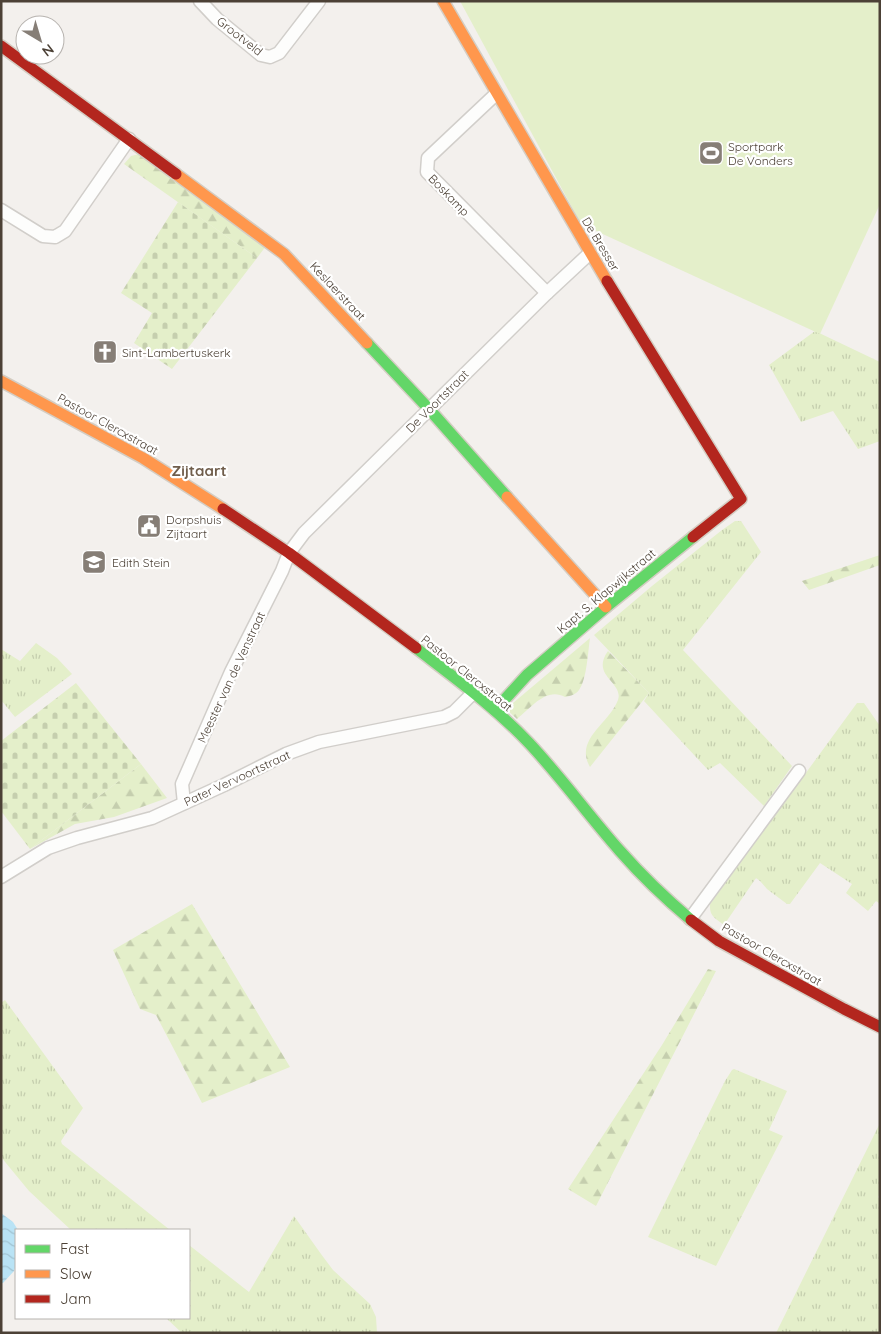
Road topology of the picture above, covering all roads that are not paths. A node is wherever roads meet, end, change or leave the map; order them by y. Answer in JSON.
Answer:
{"nodes":[{"id":1,"x":200,"y":1,"type":"edge"},
{"id":2,"x":319,"y":1,"type":"edge"},
{"id":3,"x":443,"y":1,"type":"edge"},
{"id":4,"x":1,"y":46,"type":"edge"},
{"id":5,"x":496,"y":94,"type":"junction"},
{"id":6,"x":129,"y":139,"type":"junction"},
{"id":7,"x":1,"y":210,"type":"edge"},
{"id":8,"x":590,"y":253,"type":"junction"},
{"id":9,"x":547,"y":294,"type":"junction"},
{"id":10,"x":1,"y":381,"type":"edge"},
{"id":11,"x":429,"y":409,"type":"junction"},
{"id":12,"x":741,"y":499,"type":"joint"},
{"id":13,"x":289,"y":553,"type":"junction"},
{"id":14,"x":606,"y":607,"type":"junction"},
{"id":15,"x":474,"y":692,"type":"junction"},
{"id":16,"x":495,"y":710,"type":"junction"},
{"id":17,"x":799,"y":771,"type":"dead end"},
{"id":18,"x":184,"y":803,"type":"junction"},
{"id":19,"x":1,"y":877,"type":"edge"},
{"id":20,"x":690,"y":919,"type":"junction"},
{"id":21,"x":880,"y":1027,"type":"edge"}],
"edges":[{"from":1,"to":2,"type":"street","name":"Grootveld"},
{"from":3,"to":5,"type":"street","name":"De Bresser"},
{"from":4,"to":6,"type":"street","name":"Keslaerstraat"},
{"from":5,"to":8,"type":"street","name":"De Bresser"},
{"from":5,"to":9,"type":"street","name":"Boskamp"},
{"from":6,"to":7,"type":"street"},
{"from":6,"to":11,"type":"street","name":"Keslaerstraat"},
{"from":8,"to":9,"type":"street","name":"De Voortstraat"},
{"from":8,"to":12,"type":"street","name":"De Bresser"},
{"from":9,"to":11,"type":"street","name":"De Voortstraat"},
{"from":10,"to":13,"type":"street","name":"Pastoor Clercxstraat"},
{"from":11,"to":13,"type":"street","name":"De Voortstraat"},
{"from":11,"to":14,"type":"street","name":"Keslaerstraat"},
{"from":12,"to":14,"type":"street","name":"Kapt. S. Klapwijkstraat"},
{"from":13,"to":15,"type":"street","name":"Pastoor Clercxstraat"},
{"from":13,"to":18,"type":"street","name":"Meester van de Venstraat"},
{"from":14,"to":16,"type":"street","name":"Kapt. S. Klapwijkstraat"},
{"from":15,"to":16,"type":"street","name":"Pastoor Clercxstraat"},
{"from":15,"to":18,"type":"street","name":"Pater Vervoortstraat"},
{"from":16,"to":20,"type":"street","name":"Pastoor Clercxstraat"},
{"from":17,"to":20,"type":"street"},
{"from":18,"to":19,"type":"street","name":"Pater Vervoortstraat"},
{"from":20,"to":21,"type":"street","name":"Pastoor Clercxstraat"}]}
